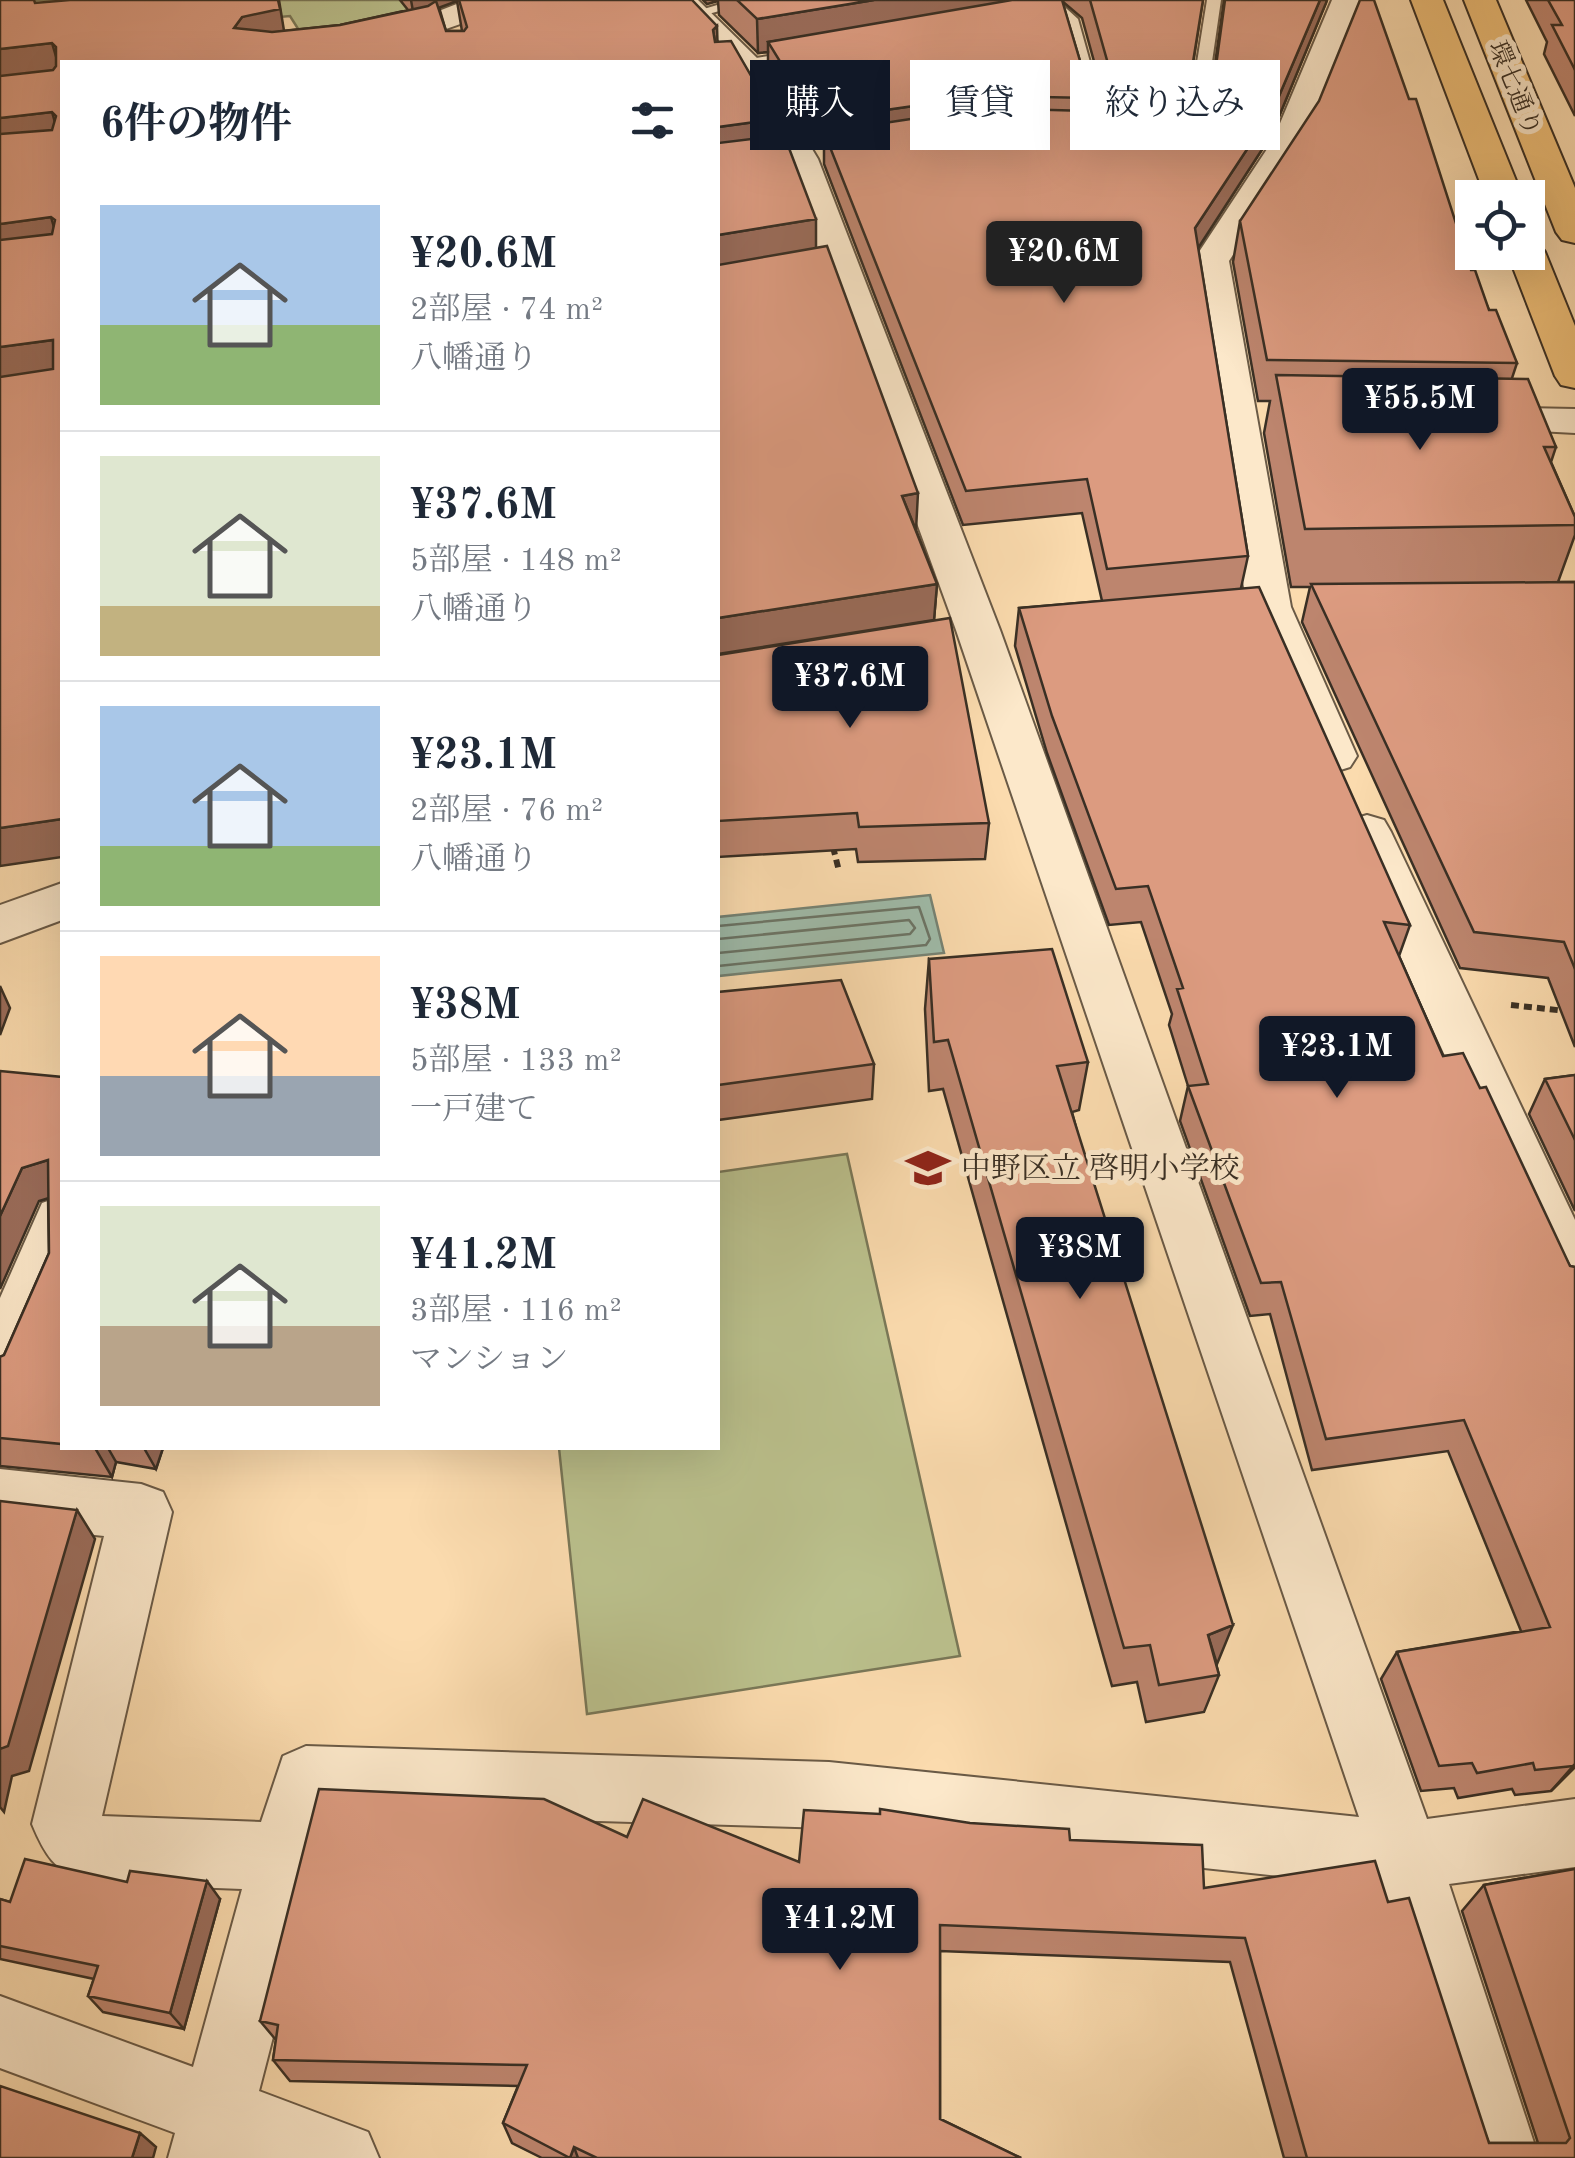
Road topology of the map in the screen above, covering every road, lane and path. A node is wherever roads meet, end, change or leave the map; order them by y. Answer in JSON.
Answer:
{"nodes":[{"id":1,"x":494,"y":0,"type":"edge"},
{"id":2,"x":752,"y":0,"type":"edge"},
{"id":3,"x":1214,"y":0,"type":"edge"},
{"id":4,"x":1348,"y":0,"type":"edge"},
{"id":5,"x":1427,"y":0,"type":"edge"},
{"id":6,"x":1480,"y":0,"type":"edge"},
{"id":7,"x":687,"y":7,"type":"edge"},
{"id":8,"x":1046,"y":7,"type":"edge"},
{"id":9,"x":820,"y":52,"type":"edge"},
{"id":10,"x":270,"y":60,"type":"edge"},
{"id":11,"x":1083,"y":60,"type":"edge"},
{"id":12,"x":1201,"y":60,"type":"edge"},
{"id":13,"x":732,"y":68,"type":"edge"},
{"id":14,"x":1498,"y":180,"type":"edge"},
{"id":15,"x":1575,"y":232,"type":"edge"},
{"id":16,"x":1533,"y":270,"type":"edge"},
{"id":17,"x":1575,"y":376,"type":"edge"},
{"id":18,"x":1435,"y":419,"type":"edge"},
{"id":19,"x":1575,"y":421,"type":"edge"},
{"id":20,"x":830,"y":832,"type":"edge"},
{"id":21,"x":839,"y":871,"type":"dead end"},
{"id":22,"x":60,"y":902,"type":"edge"},
{"id":23,"x":0,"y":925,"type":"edge"},
{"id":24,"x":60,"y":1224,"type":"edge"},
{"id":25,"x":1575,"y":1280,"type":"edge"},
{"id":26,"x":0,"y":1365,"type":"edge"},
{"id":27,"x":0,"y":1497,"type":"edge"},
{"id":28,"x":1575,"y":1833,"type":"edge"},
{"id":29,"x":1406,"y":1856,"type":"junction"},
{"id":30,"x":287,"y":1858,"type":"junction"},
{"id":31,"x":0,"y":2032,"type":"edge"},
{"id":32,"x":212,"y":2135,"type":"edge"},
{"id":33,"x":342,"y":2158,"type":"edge"},
{"id":34,"x":1502,"y":2158,"type":"edge"}],
"edges":[{"from":1,"to":10,"type":"street"},
{"from":2,"to":7,"type":"lane"},
{"from":3,"to":12,"type":"lane"},
{"from":4,"to":25,"type":"street"},
{"from":5,"to":14,"type":"main road","name":"環七通り"},
{"from":6,"to":15,"type":"main road","name":"環七通り"},
{"from":7,"to":13,"type":"street"},
{"from":8,"to":11,"type":"lane"},
{"from":9,"to":13,"type":"lane"},
{"from":13,"to":29,"type":"street"},
{"from":16,"to":17,"type":"main road"},
{"from":18,"to":19,"type":"street"},
{"from":20,"to":21,"type":"path"},
{"from":22,"to":23,"type":"street"},
{"from":24,"to":26,"type":"street"},
{"from":27,"to":30,"type":"street"},
{"from":28,"to":29,"type":"street"},
{"from":29,"to":30,"type":"street"},
{"from":29,"to":34,"type":"street"},
{"from":30,"to":32,"type":"street"},
{"from":31,"to":32,"type":"street"},
{"from":32,"to":33,"type":"street"}]}
